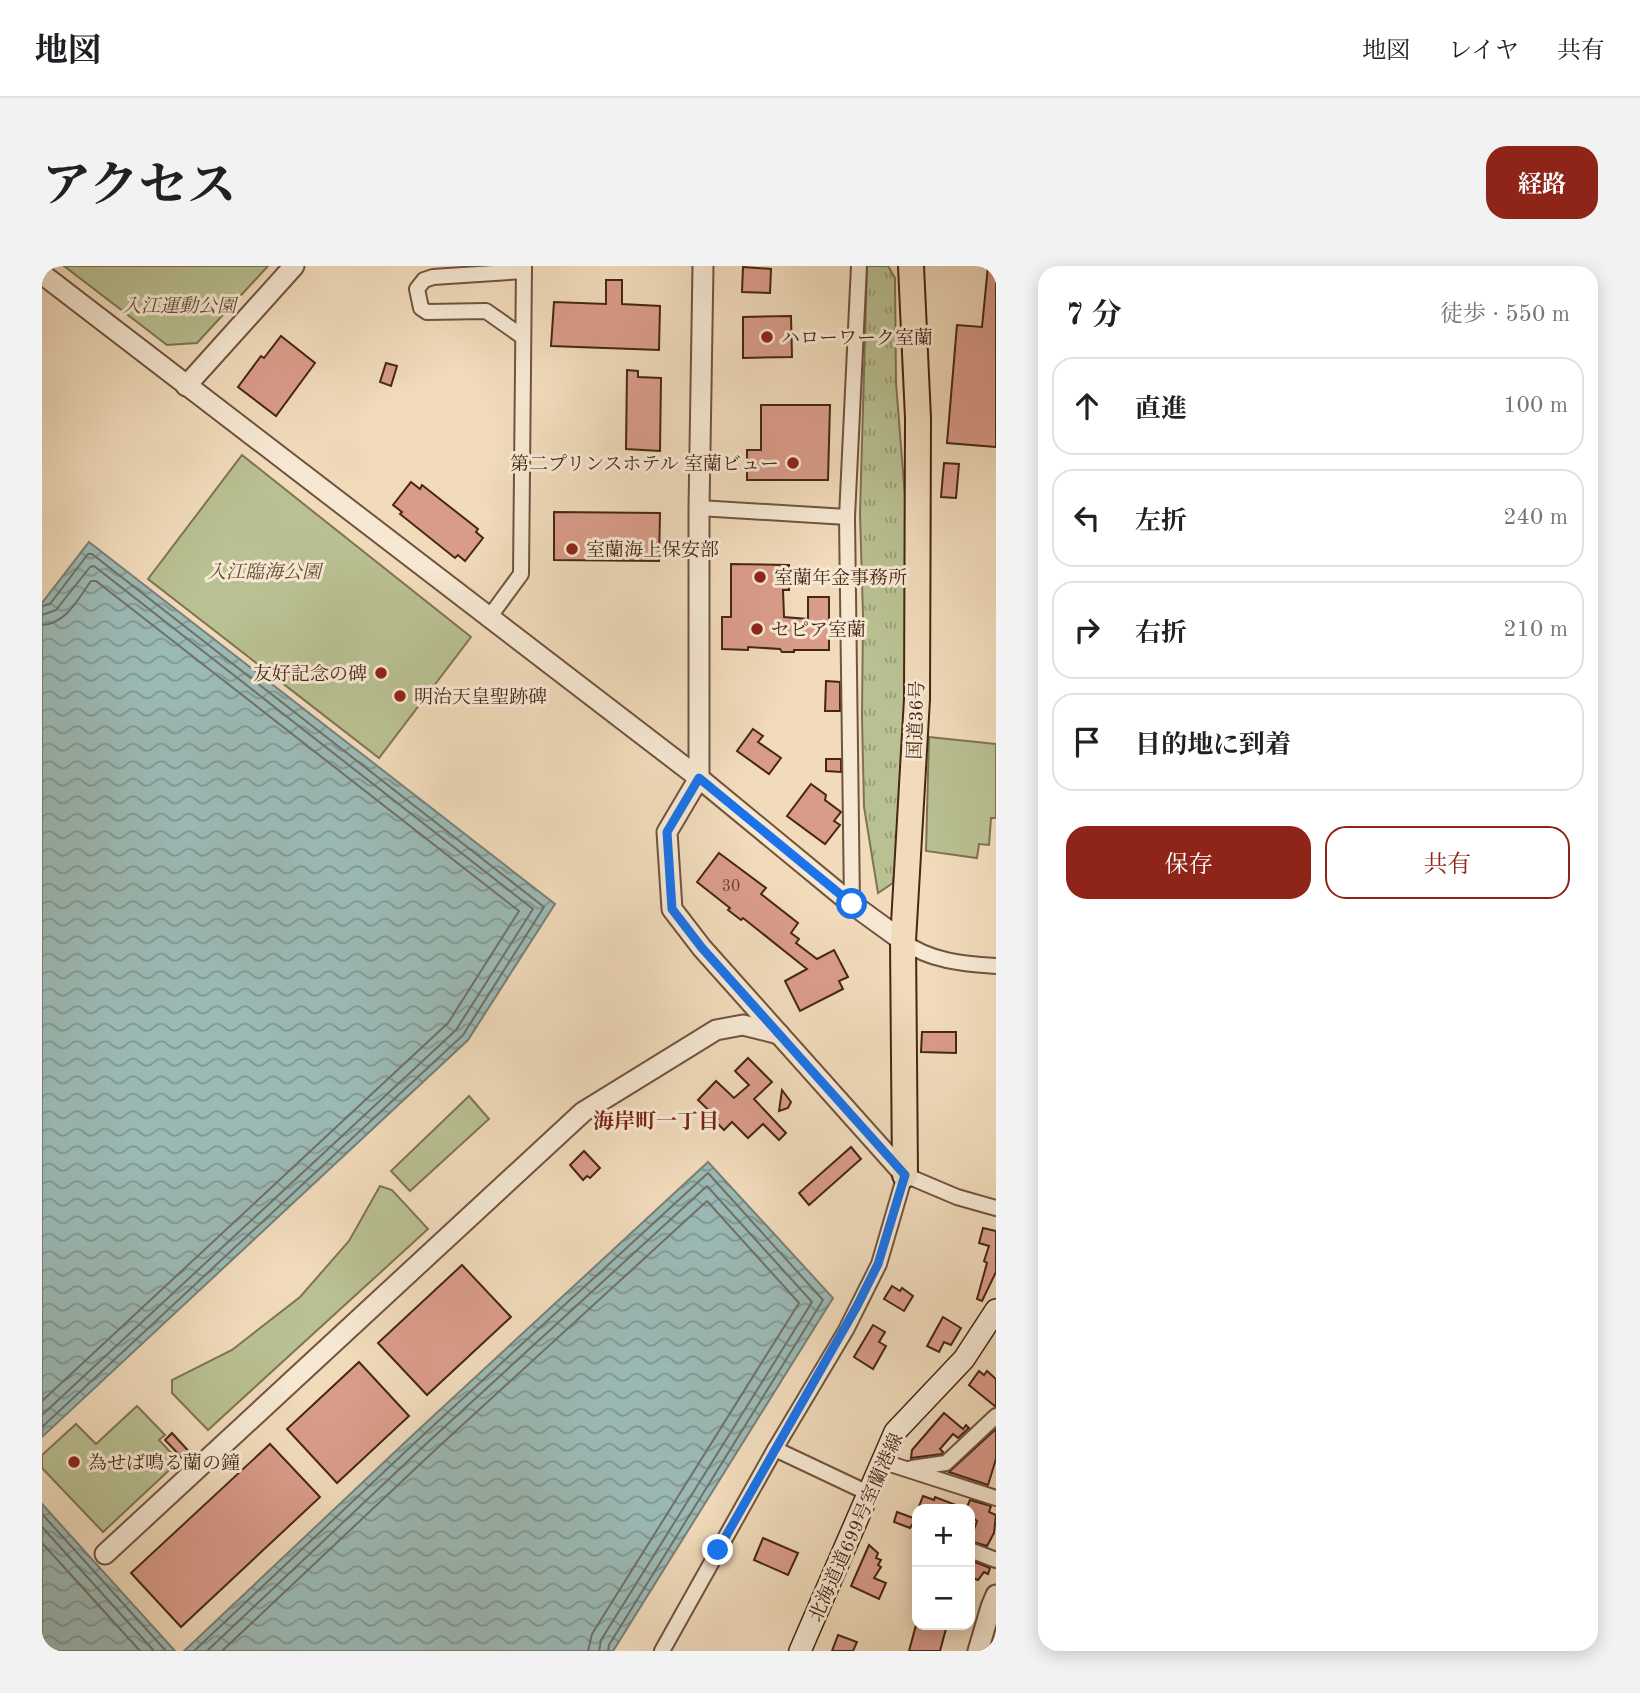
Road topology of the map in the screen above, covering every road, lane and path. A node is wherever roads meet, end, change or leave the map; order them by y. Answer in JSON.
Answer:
{"nodes":[{"id":1,"x":295,"y":266,"type":"edge"},
{"id":2,"x":704,"y":266,"type":"edge"},
{"id":3,"x":859,"y":266,"type":"edge"},
{"id":4,"x":911,"y":266,"type":"edge"},
{"id":5,"x":524,"y":268,"type":"edge"},
{"id":6,"x":42,"y":274,"type":"edge"},
{"id":7,"x":523,"y":337,"type":"junction"},
{"id":8,"x":186,"y":386,"type":"junction"},
{"id":9,"x":699,"y":508,"type":"junction"},
{"id":10,"x":847,"y":517,"type":"junction"},
{"id":11,"x":488,"y":619,"type":"junction"},
{"id":12,"x":699,"y":778,"type":"junction"},
{"id":13,"x":852,"y":904,"type":"junction"},
{"id":14,"x":903,"y":941,"type":"junction"},
{"id":15,"x":996,"y":966,"type":"edge"},
{"id":16,"x":726,"y":975,"type":"junction"},
{"id":17,"x":716,"y":1030,"type":"junction"},
{"id":18,"x":779,"y":1034,"type":"junction"},
{"id":19,"x":905,"y":1175,"type":"junction"},
{"id":20,"x":996,"y":1208,"type":"edge"},
{"id":21,"x":996,"y":1310,"type":"edge"},
{"id":22,"x":996,"y":1416,"type":"edge"},
{"id":23,"x":775,"y":1449,"type":"junction"},
{"id":24,"x":881,"y":1461,"type":"junction"},
{"id":25,"x":907,"y":1469,"type":"junction"},
{"id":26,"x":867,"y":1493,"type":"junction"},
{"id":27,"x":996,"y":1498,"type":"edge"},
{"id":28,"x":975,"y":1552,"type":"edge"},
{"id":29,"x":105,"y":1554,"type":"dead end"},
{"id":30,"x":996,"y":1560,"type":"edge"},
{"id":31,"x":996,"y":1595,"type":"edge"},
{"id":32,"x":662,"y":1651,"type":"edge"},
{"id":33,"x":800,"y":1651,"type":"edge"},
{"id":34,"x":978,"y":1651,"type":"edge"}],
"edges":[{"from":1,"to":8,"type":"street"},
{"from":2,"to":9,"type":"street"},
{"from":3,"to":10,"type":"street"},
{"from":4,"to":14,"type":"highway","name":"国道36号"},
{"from":5,"to":7,"type":"street"},
{"from":5,"to":7,"type":"street"},
{"from":6,"to":8,"type":"street"},
{"from":7,"to":11,"type":"street"},
{"from":8,"to":11,"type":"street"},
{"from":9,"to":10,"type":"street"},
{"from":9,"to":12,"type":"street"},
{"from":10,"to":13,"type":"street"},
{"from":11,"to":12,"type":"street"},
{"from":12,"to":13,"type":"street"},
{"from":12,"to":16,"type":"street"},
{"from":13,"to":14,"type":"street"},
{"from":14,"to":15,"type":"street"},
{"from":14,"to":19,"type":"highway","name":"国道36号"},
{"from":16,"to":17,"type":"street"},
{"from":16,"to":18,"type":"street"},
{"from":17,"to":18,"type":"street"},
{"from":17,"to":29,"type":"street"},
{"from":18,"to":19,"type":"street"},
{"from":19,"to":20,"type":"street"},
{"from":19,"to":23,"type":"street"},
{"from":21,"to":24,"type":"main road","name":"北海道道699号室蘭港線"},
{"from":22,"to":25,"type":"street"},
{"from":23,"to":26,"type":"street"},
{"from":23,"to":32,"type":"street"},
{"from":24,"to":25,"type":"street"},
{"from":24,"to":26,"type":"main road","name":"北海道道699号室蘭港線"},
{"from":25,"to":27,"type":"street"},
{"from":26,"to":33,"type":"main road","name":"北海道道699号室蘭港線"},
{"from":28,"to":30,"type":"street"},
{"from":31,"to":34,"type":"street"}]}
